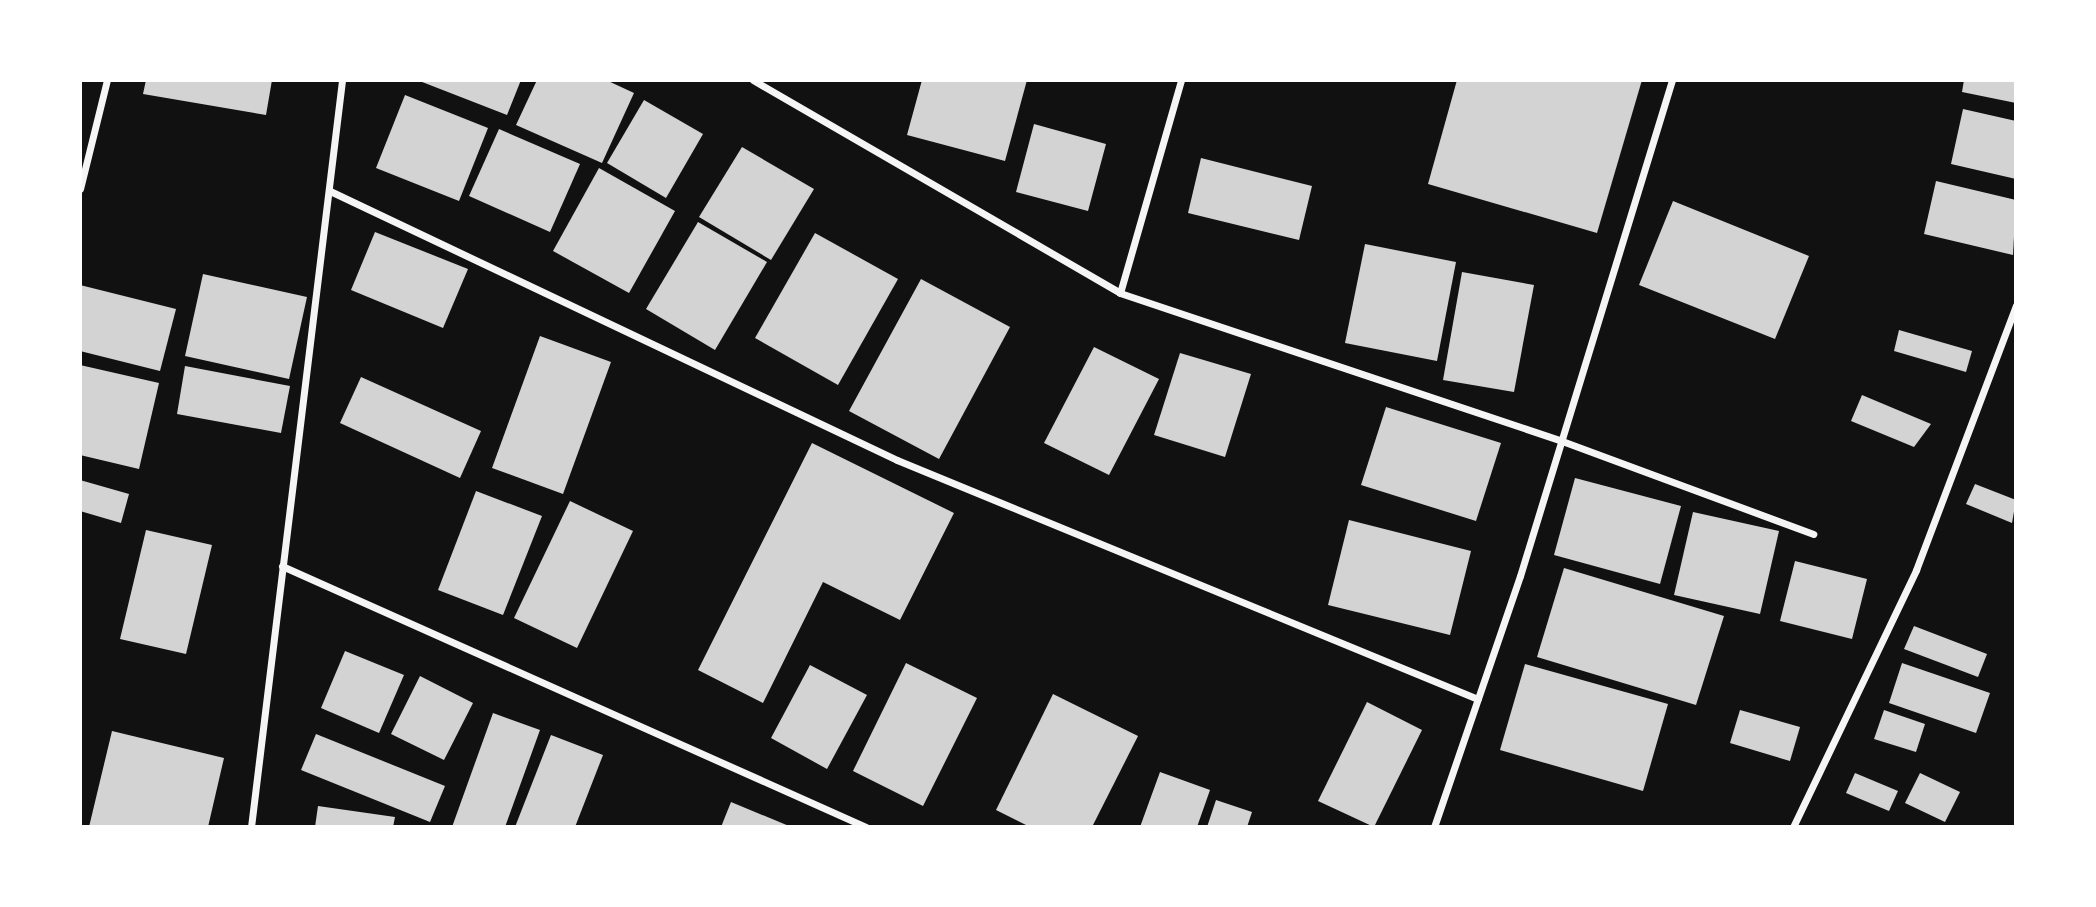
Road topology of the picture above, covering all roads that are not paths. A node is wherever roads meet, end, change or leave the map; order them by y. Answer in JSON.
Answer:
{"nodes":[{"id":1,"x":107,"y":80,"type":"edge"},
{"id":2,"x":342,"y":80,"type":"edge"},
{"id":3,"x":753,"y":80,"type":"edge"},
{"id":4,"x":1181,"y":80,"type":"edge"},
{"id":5,"x":1672,"y":80,"type":"edge"},
{"id":6,"x":80,"y":188,"type":"edge"},
{"id":7,"x":330,"y":191,"type":"junction"},
{"id":8,"x":1120,"y":293,"type":"junction"},
{"id":9,"x":2015,"y":305,"type":"edge"},
{"id":10,"x":1562,"y":441,"type":"junction"},
{"id":11,"x":1813,"y":534,"type":"dead end"},
{"id":12,"x":282,"y":566,"type":"junction"},
{"id":13,"x":1478,"y":699,"type":"junction"},
{"id":14,"x":251,"y":827,"type":"edge"},
{"id":15,"x":866,"y":827,"type":"edge"},
{"id":16,"x":1434,"y":827,"type":"edge"},
{"id":17,"x":1793,"y":827,"type":"edge"}],
"edges":[{"from":1,"to":6,"type":"street"},
{"from":2,"to":7,"type":"street"},
{"from":3,"to":8,"type":"street"},
{"from":4,"to":8,"type":"street"},
{"from":5,"to":10,"type":"street"},
{"from":7,"to":12,"type":"street"},
{"from":7,"to":13,"type":"street"},
{"from":8,"to":10,"type":"street"},
{"from":9,"to":17,"type":"street"},
{"from":10,"to":11,"type":"street"},
{"from":10,"to":13,"type":"street"},
{"from":12,"to":14,"type":"street"},
{"from":12,"to":15,"type":"street"},
{"from":13,"to":16,"type":"street"}]}
